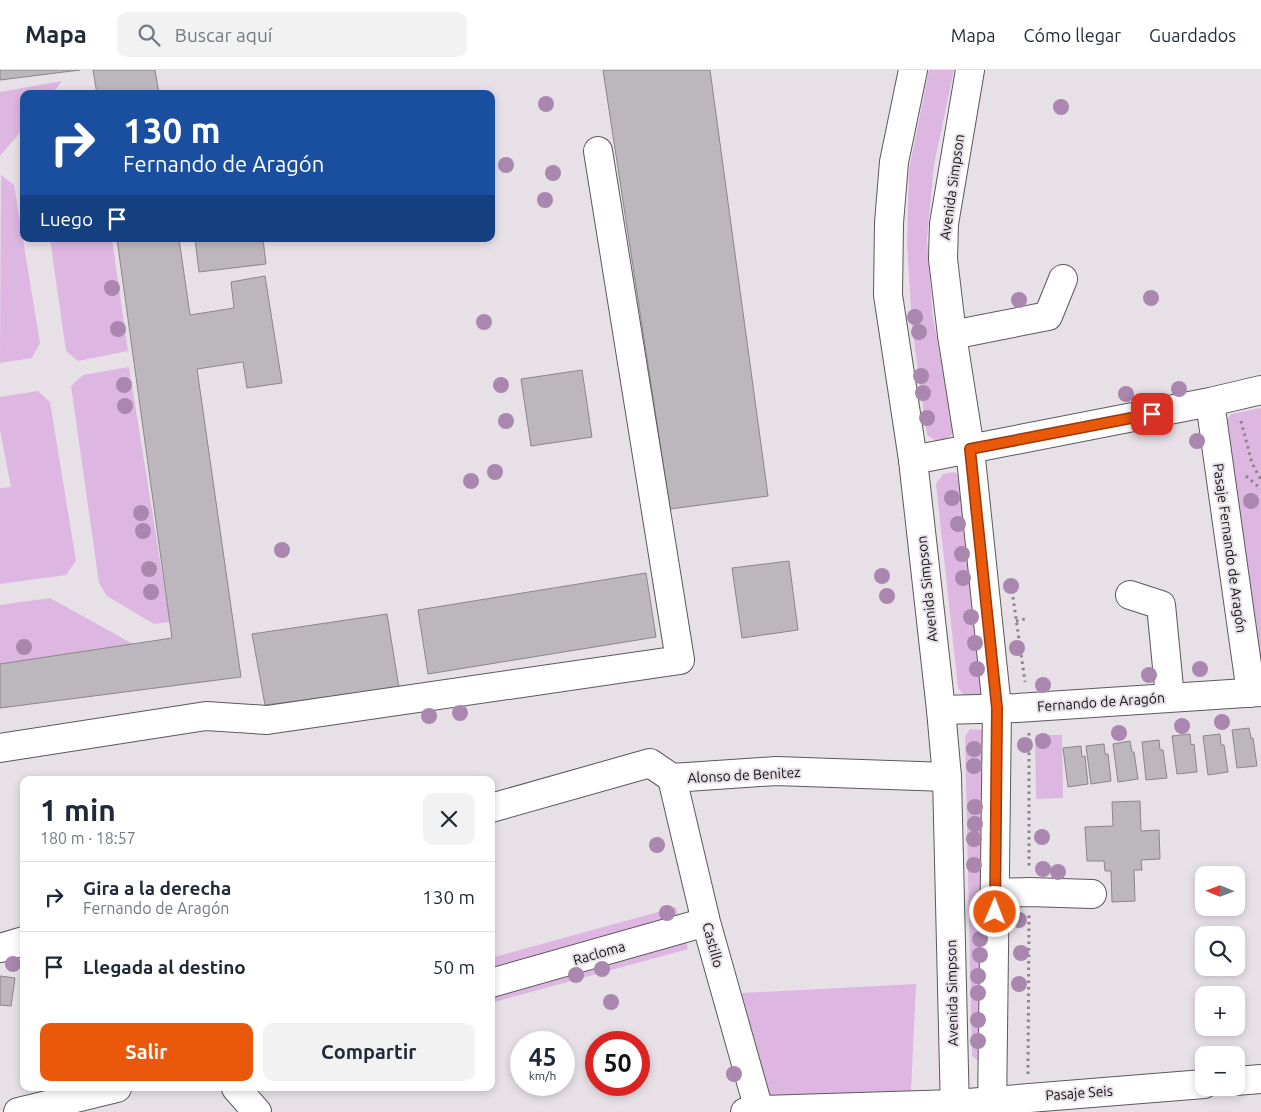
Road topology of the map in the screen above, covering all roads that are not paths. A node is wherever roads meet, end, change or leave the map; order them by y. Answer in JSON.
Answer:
{"nodes":[{"id":1,"x":913,"y":70,"type":"edge"},
{"id":2,"x":970,"y":70,"type":"edge"},
{"id":3,"x":598,"y":151,"type":"dead end"},
{"id":4,"x":1064,"y":279,"type":"dead end"},
{"id":5,"x":952,"y":335,"type":"junction"},
{"id":6,"x":1249,"y":393,"type":"edge"},
{"id":7,"x":1210,"y":402,"type":"junction"},
{"id":8,"x":970,"y":449,"type":"junction"},
{"id":9,"x":912,"y":460,"type":"junction"},
{"id":10,"x":1130,"y":595,"type":"dead end"},
{"id":11,"x":1256,"y":693,"type":"edge"},
{"id":12,"x":1170,"y":698,"type":"junction"},
{"id":13,"x":997,"y":708,"type":"junction"},
{"id":14,"x":941,"y":710,"type":"junction"},
{"id":15,"x":0,"y":748,"type":"edge"},
{"id":16,"x":947,"y":777,"type":"junction"},
{"id":17,"x":672,"y":778,"type":"junction"},
{"id":18,"x":495,"y":807,"type":"edge"},
{"id":19,"x":995,"y":893,"type":"junction"},
{"id":20,"x":1092,"y":894,"type":"dead end"},
{"id":21,"x":706,"y":922,"type":"junction"},
{"id":22,"x":20,"y":942,"type":"edge"},
{"id":23,"x":0,"y":948,"type":"edge"},
{"id":24,"x":495,"y":983,"type":"edge"},
{"id":25,"x":1261,"y":1079,"type":"edge"},
{"id":26,"x":1245,"y":1080,"type":"edge"},
{"id":27,"x":1195,"y":1085,"type":"edge"},
{"id":28,"x":104,"y":1091,"type":"edge"},
{"id":29,"x":239,"y":1091,"type":"edge"},
{"id":30,"x":992,"y":1107,"type":"edge"},
{"id":31,"x":955,"y":1108,"type":"edge"},
{"id":32,"x":752,"y":1111,"type":"edge"},
{"id":33,"x":18,"y":1112,"type":"edge"},
{"id":34,"x":257,"y":1112,"type":"edge"}],
"edges":[{"from":1,"to":9,"type":"street","name":"Avenida Simpson"},
{"from":2,"to":5,"type":"street","name":"Avenida Simpson"},
{"from":3,"to":15,"type":"street"},
{"from":4,"to":5,"type":"street"},
{"from":5,"to":8,"type":"street","name":"Avenida Simpson"},
{"from":6,"to":7,"type":"street"},
{"from":7,"to":8,"type":"street"},
{"from":7,"to":11,"type":"street","name":"Pasaje Fernando de Aragón"},
{"from":8,"to":9,"type":"street"},
{"from":8,"to":13,"type":"street","name":"Avenida Simpson"},
{"from":9,"to":14,"type":"street","name":"Avenida Simpson"},
{"from":10,"to":12,"type":"street"},
{"from":11,"to":12,"type":"street","name":"Fernando de Aragón"},
{"from":12,"to":13,"type":"street","name":"Fernando de Aragón"},
{"from":13,"to":14,"type":"street","name":"Fernando de Aragón"},
{"from":13,"to":19,"type":"street","name":"Avenida Simpson"},
{"from":14,"to":16,"type":"street","name":"Avenida Simpson"},
{"from":16,"to":17,"type":"street","name":"Alonso de Benitez"},
{"from":16,"to":31,"type":"street","name":"Avenida Simpson"},
{"from":17,"to":18,"type":"street","name":"Alonso de Benitez"},
{"from":17,"to":21,"type":"street","name":"Castillo"},
{"from":19,"to":20,"type":"street"},
{"from":19,"to":30,"type":"street","name":"Avenida Simpson"},
{"from":21,"to":24,"type":"street","name":"Racloma"},
{"from":21,"to":32,"type":"street","name":"Castillo"},
{"from":22,"to":23,"type":"street"},
{"from":25,"to":26,"type":"street"},
{"from":27,"to":30,"type":"street","name":"Pasaje Seis"},
{"from":28,"to":33,"type":"street"},
{"from":29,"to":34,"type":"street"},
{"from":30,"to":31,"type":"street","name":"Pasaje Seis"},
{"from":31,"to":32,"type":"street","name":"Pasaje Seis"}]}
